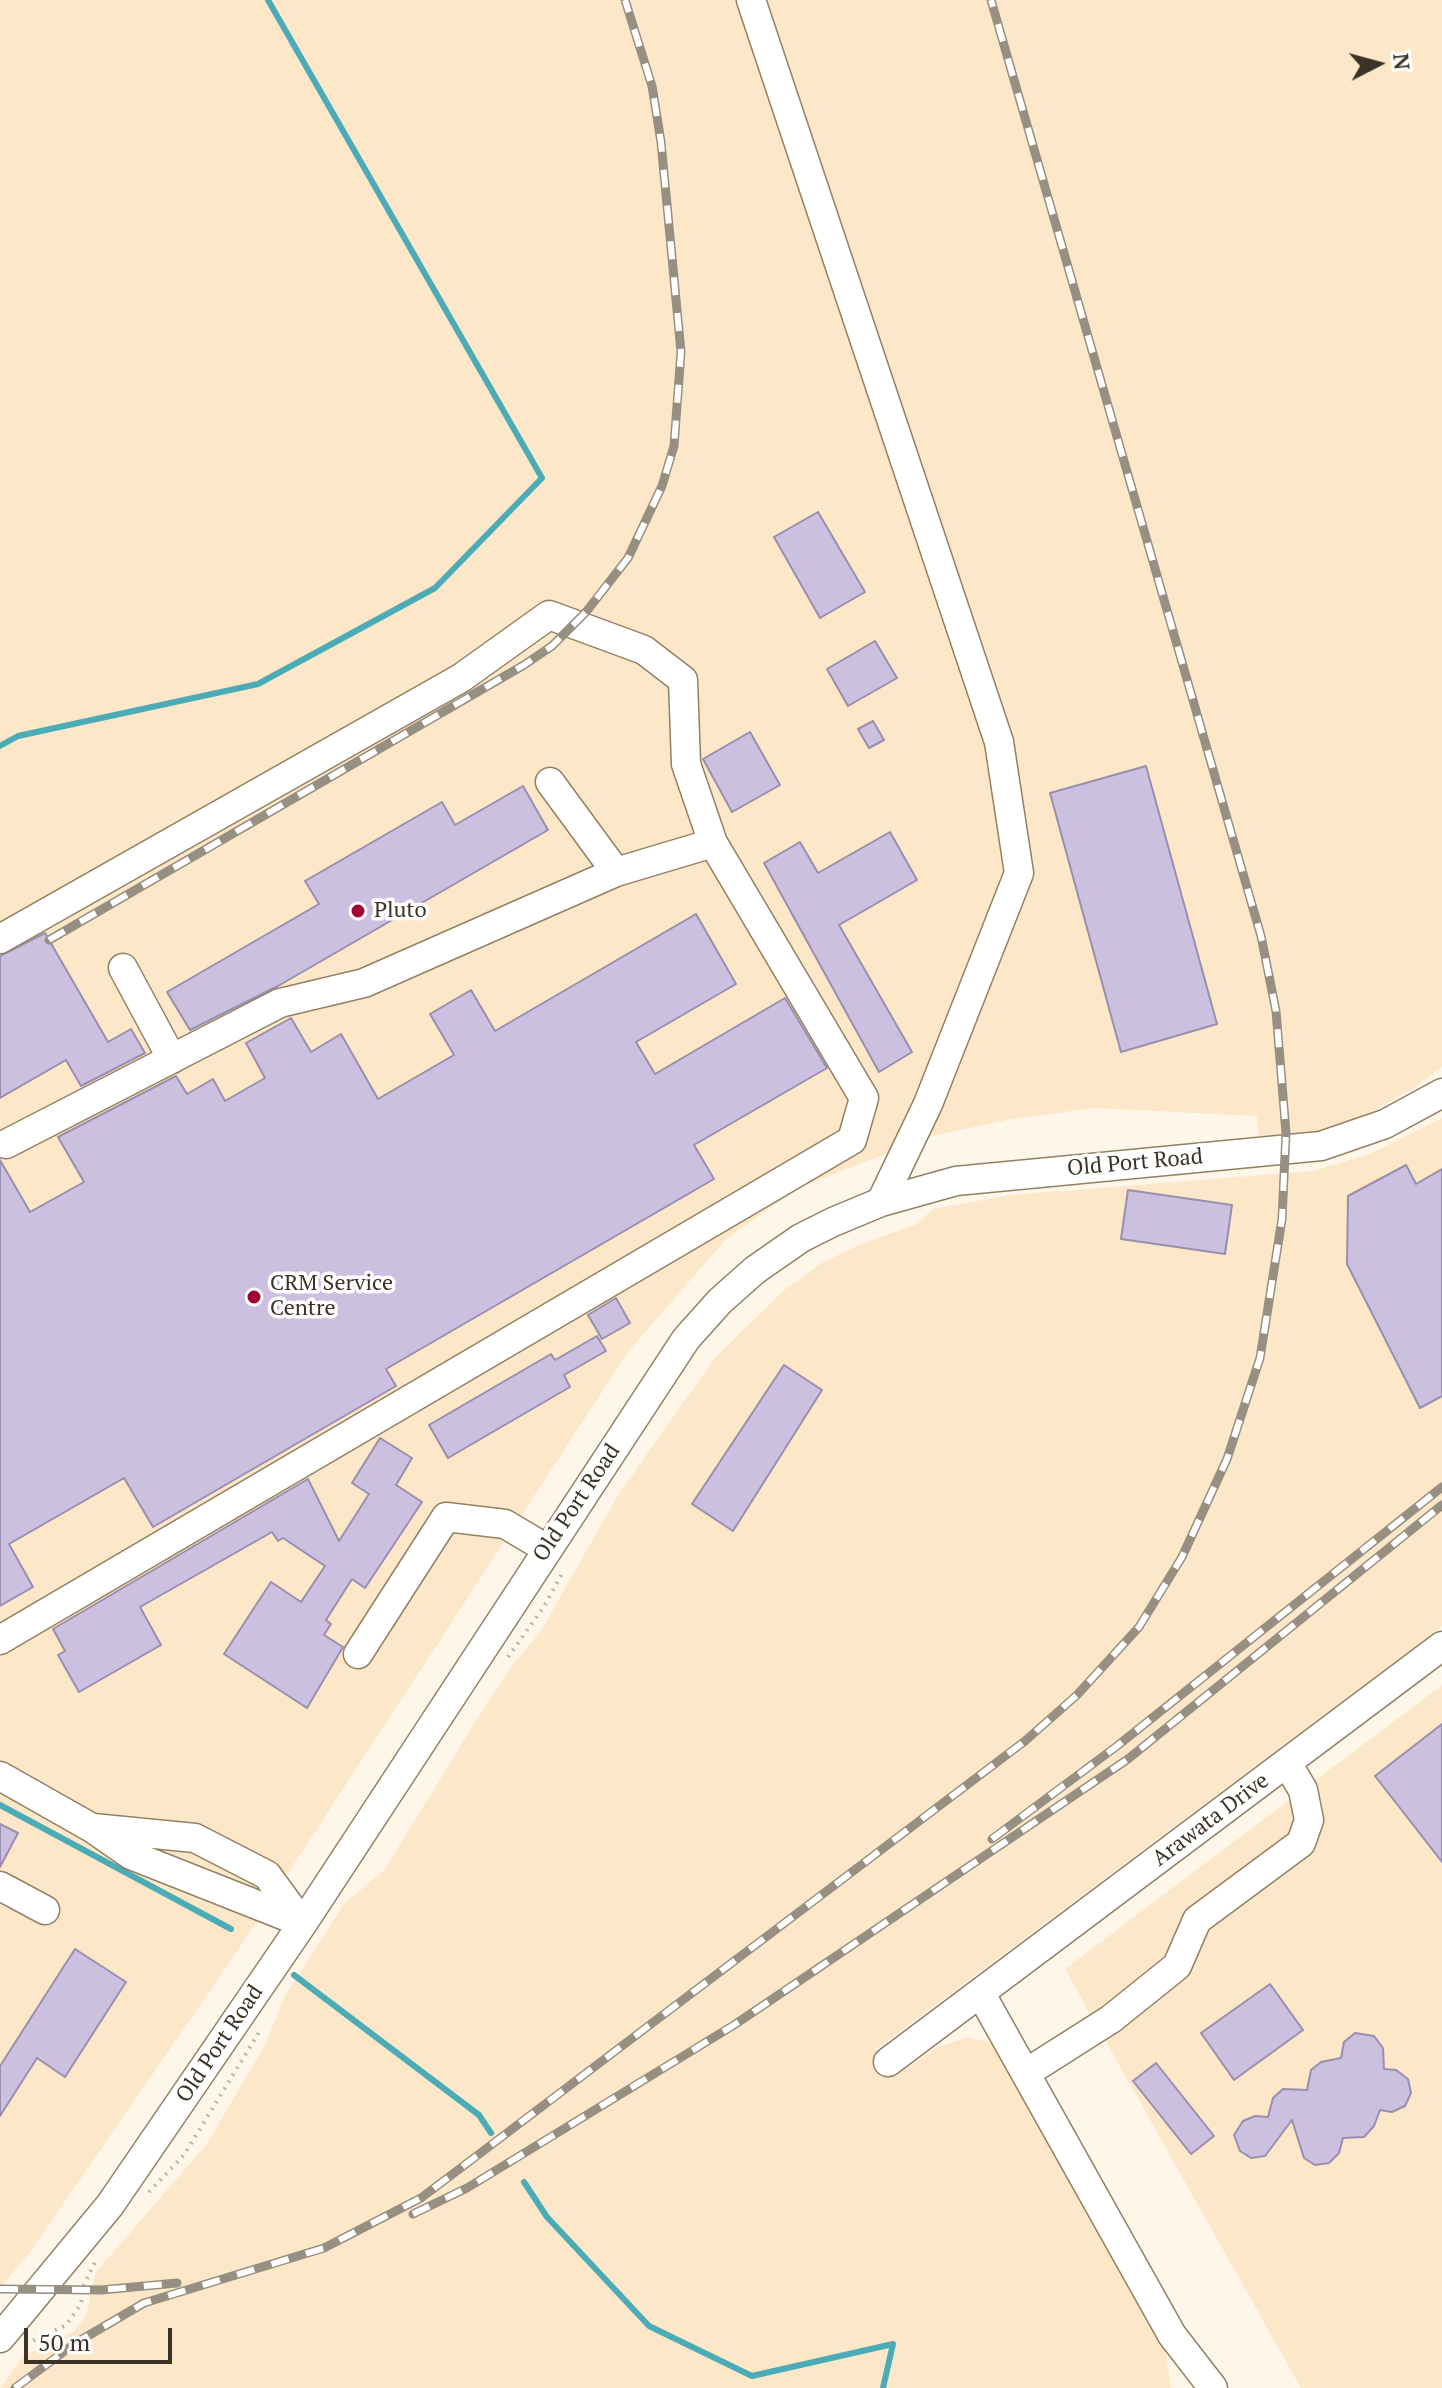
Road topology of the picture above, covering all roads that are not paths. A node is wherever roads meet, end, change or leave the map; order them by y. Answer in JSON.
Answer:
{"nodes":[{"id":1,"x":751,"y":0,"type":"edge"},
{"id":2,"x":550,"y":782,"type":"dead end"},
{"id":3,"x":713,"y":843,"type":"junction"},
{"id":4,"x":616,"y":872,"type":"junction"},
{"id":5,"x":0,"y":939,"type":"edge"},
{"id":6,"x":123,"y":968,"type":"dead end"},
{"id":7,"x":172,"y":1059,"type":"junction"},
{"id":8,"x":1442,"y":1093,"type":"edge"},
{"id":9,"x":6,"y":1144,"type":"dead end"},
{"id":10,"x":881,"y":1202,"type":"junction"},
{"id":11,"x":556,"y":1558,"type":"junction"},
{"id":12,"x":0,"y":1640,"type":"edge"},
{"id":13,"x":1442,"y":1646,"type":"edge"},
{"id":14,"x":358,"y":1654,"type":"dead end"},
{"id":15,"x":1287,"y":1763,"type":"junction"},
{"id":16,"x":0,"y":1776,"type":"edge"},
{"id":17,"x":92,"y":1828,"type":"junction"},
{"id":18,"x":0,"y":1886,"type":"edge"},
{"id":19,"x":45,"y":1910,"type":"dead end"},
{"id":20,"x":303,"y":1923,"type":"junction"},
{"id":21,"x":981,"y":1994,"type":"junction"},
{"id":22,"x":888,"y":2062,"type":"dead end"},
{"id":23,"x":1026,"y":2073,"type":"junction"},
{"id":24,"x":8,"y":2344,"type":"edge"},
{"id":25,"x":1213,"y":2388,"type":"edge"}],
"edges":[{"from":1,"to":10,"type":"street"},
{"from":2,"to":4,"type":"street"},
{"from":3,"to":4,"type":"street"},
{"from":3,"to":5,"type":"street"},
{"from":3,"to":12,"type":"street"},
{"from":4,"to":7,"type":"street"},
{"from":6,"to":7,"type":"street"},
{"from":7,"to":9,"type":"street"},
{"from":8,"to":10,"type":"street","name":"Old Port Road"},
{"from":10,"to":11,"type":"street","name":"Old Port Road"},
{"from":11,"to":14,"type":"street"},
{"from":11,"to":20,"type":"street","name":"Old Port Road"},
{"from":13,"to":15,"type":"street","name":"Arawata Drive"},
{"from":15,"to":21,"type":"street","name":"Arawata Drive"},
{"from":15,"to":23,"type":"street"},
{"from":16,"to":17,"type":"street"},
{"from":17,"to":20,"type":"street"},
{"from":17,"to":20,"type":"street"},
{"from":18,"to":19,"type":"street"},
{"from":20,"to":24,"type":"street","name":"Old Port Road"},
{"from":21,"to":22,"type":"street","name":"Arawata Drive"},
{"from":21,"to":23,"type":"street"},
{"from":23,"to":25,"type":"street"}]}
